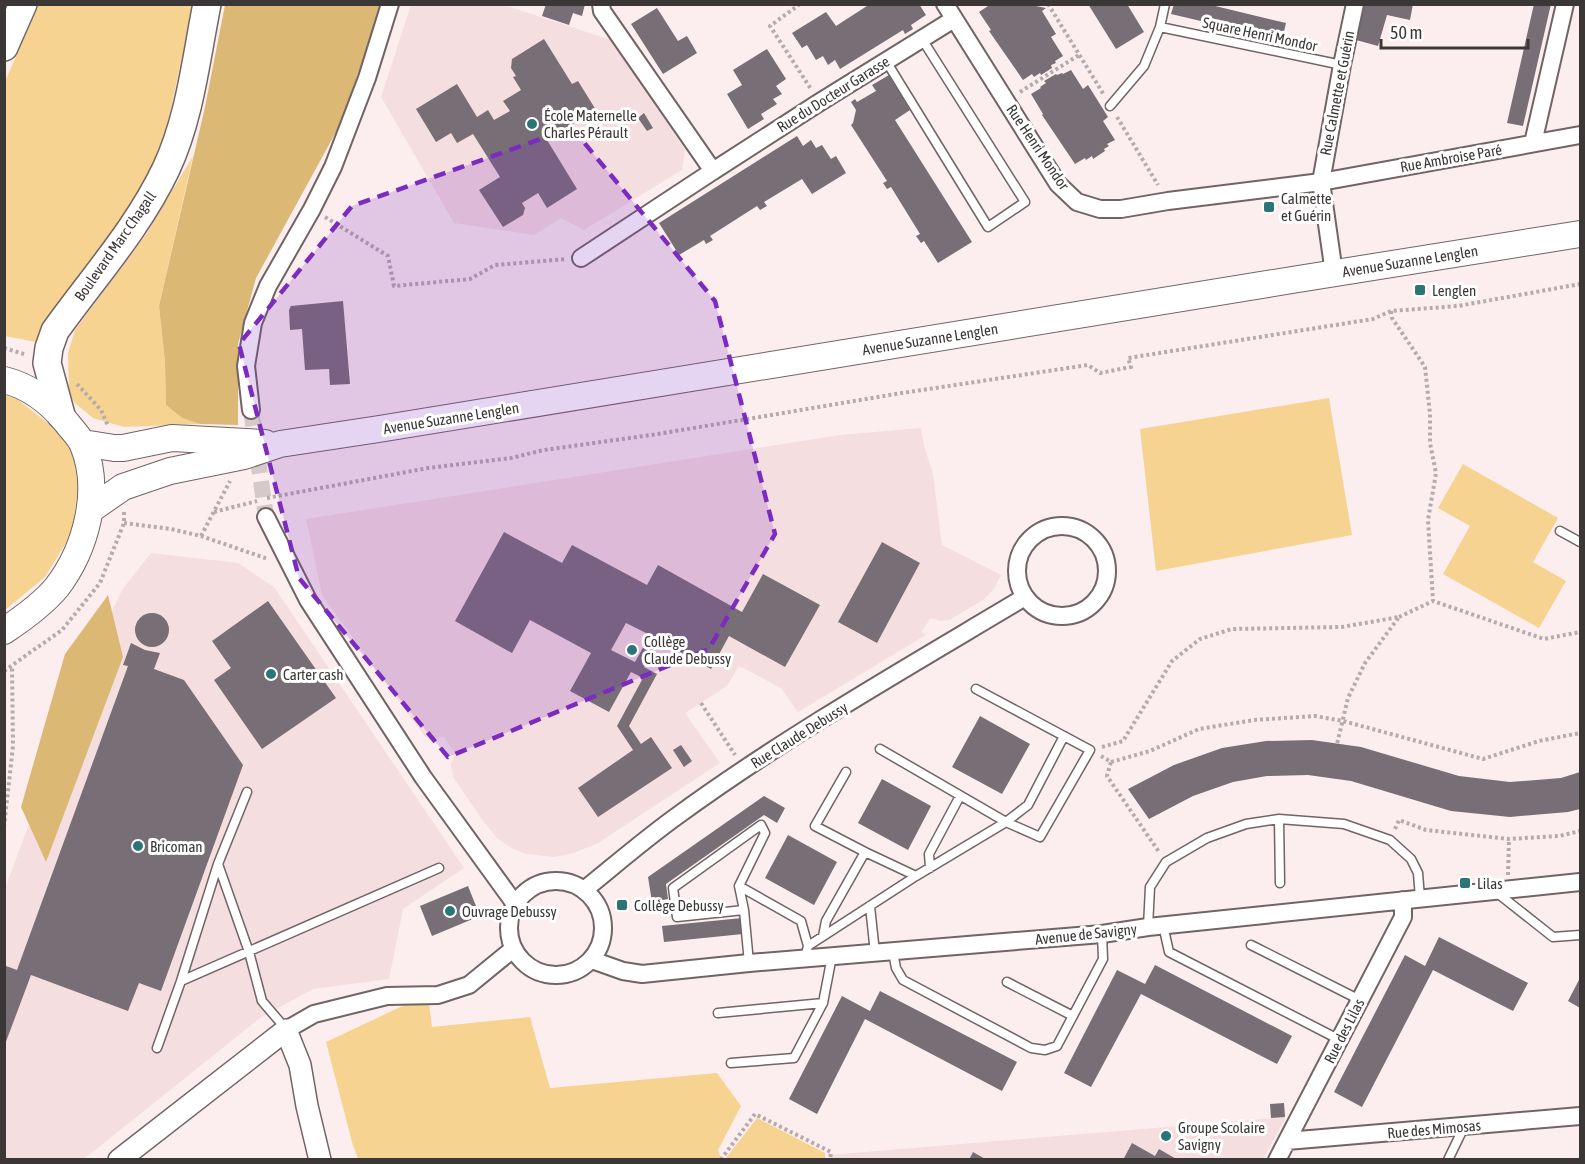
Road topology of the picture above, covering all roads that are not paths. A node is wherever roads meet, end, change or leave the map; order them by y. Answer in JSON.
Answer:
{"nodes":[{"id":1,"x":23,"y":4,"type":"edge"},
{"id":2,"x":207,"y":4,"type":"edge"},
{"id":3,"x":390,"y":4,"type":"edge"},
{"id":4,"x":601,"y":4,"type":"edge"},
{"id":5,"x":1165,"y":4,"type":"edge"},
{"id":6,"x":1355,"y":4,"type":"edge"},
{"id":7,"x":1565,"y":4,"type":"edge"},
{"id":8,"x":950,"y":12,"type":"edge"},
{"id":9,"x":1160,"y":27,"type":"junction"},
{"id":10,"x":921,"y":39,"type":"junction"},
{"id":11,"x":4,"y":47,"type":"edge"},
{"id":12,"x":886,"y":61,"type":"junction"},
{"id":13,"x":1342,"y":65,"type":"junction"},
{"id":14,"x":1110,"y":106,"type":"dead end"},
{"id":15,"x":1581,"y":135,"type":"edge"},
{"id":16,"x":1533,"y":143,"type":"junction"},
{"id":17,"x":713,"y":171,"type":"junction"},
{"id":18,"x":1321,"y":182,"type":"junction"},
{"id":19,"x":1581,"y":234,"type":"edge"},
{"id":20,"x":581,"y":258,"type":"road end"},
{"id":21,"x":1334,"y":273,"type":"junction"},
{"id":22,"x":4,"y":380,"type":"edge"},
{"id":23,"x":251,"y":410,"type":"tunnel mouth"},
{"id":24,"x":61,"y":415,"type":"junction"},
{"id":25,"x":83,"y":443,"type":"junction"},
{"id":26,"x":280,"y":444,"type":"junction"},
{"id":27,"x":90,"y":510,"type":"junction"},
{"id":28,"x":266,"y":517,"type":"tunnel mouth"},
{"id":29,"x":1560,"y":531,"type":"dead end"},
{"id":30,"x":1581,"y":543,"type":"edge"},
{"id":31,"x":1025,"y":597,"type":"junction"},
{"id":32,"x":4,"y":631,"type":"edge"},
{"id":33,"x":976,"y":689,"type":"dead end"},
{"id":34,"x":1064,"y":736,"type":"junction"},
{"id":35,"x":880,"y":749,"type":"dead end"},
{"id":36,"x":846,"y":772,"type":"dead end"},
{"id":37,"x":247,"y":792,"type":"dead end"},
{"id":38,"x":960,"y":796,"type":"junction"},
{"id":39,"x":1279,"y":819,"type":"junction"},
{"id":40,"x":1006,"y":822,"type":"junction"},
{"id":41,"x":865,"y":852,"type":"junction"},
{"id":42,"x":218,"y":864,"type":"junction"},
{"id":43,"x":439,"y":868,"type":"dead end"},
{"id":44,"x":930,"y":868,"type":"junction"},
{"id":45,"x":916,"y":876,"type":"junction"},
{"id":46,"x":1581,"y":882,"type":"edge"},
{"id":47,"x":1280,"y":883,"type":"dead end"},
{"id":48,"x":739,"y":886,"type":"junction"},
{"id":49,"x":584,"y":890,"type":"junction"},
{"id":50,"x":1502,"y":891,"type":"junction"},
{"id":51,"x":1420,"y":898,"type":"junction"},
{"id":52,"x":1403,"y":900,"type":"junction"},
{"id":53,"x":515,"y":904,"type":"junction"},
{"id":54,"x":870,"y":906,"type":"junction"},
{"id":55,"x":744,"y":910,"type":"junction"},
{"id":56,"x":1155,"y":926,"type":"junction"},
{"id":57,"x":1102,"y":934,"type":"junction"},
{"id":58,"x":1581,"y":934,"type":"edge"},
{"id":59,"x":823,"y":936,"type":"junction"},
{"id":60,"x":1251,"y":945,"type":"dead end"},
{"id":61,"x":513,"y":949,"type":"junction"},
{"id":62,"x":249,"y":952,"type":"junction"},
{"id":63,"x":807,"y":952,"type":"junction"},
{"id":64,"x":893,"y":952,"type":"junction"},
{"id":65,"x":875,"y":953,"type":"junction"},
{"id":66,"x":832,"y":956,"type":"junction"},
{"id":67,"x":592,"y":960,"type":"junction"},
{"id":68,"x":749,"y":963,"type":"junction"},
{"id":69,"x":181,"y":981,"type":"junction"},
{"id":70,"x":1007,"y":982,"type":"dead end"},
{"id":71,"x":1360,"y":1000,"type":"junction"},
{"id":72,"x":823,"y":1003,"type":"junction"},
{"id":73,"x":718,"y":1013,"type":"dead end"},
{"id":74,"x":1073,"y":1016,"type":"junction"},
{"id":75,"x":286,"y":1029,"type":"junction"},
{"id":76,"x":1340,"y":1040,"type":"junction"},
{"id":77,"x":157,"y":1048,"type":"dead end"},
{"id":78,"x":731,"y":1063,"type":"dead end"},
{"id":79,"x":1581,"y":1116,"type":"edge"},
{"id":80,"x":1464,"y":1127,"type":"junction"},
{"id":81,"x":1287,"y":1141,"type":"junction"},
{"id":82,"x":119,"y":1160,"type":"edge"},
{"id":83,"x":320,"y":1160,"type":"edge"},
{"id":84,"x":1277,"y":1160,"type":"edge"},
{"id":85,"x":1448,"y":1160,"type":"edge"}],
"edges":[{"from":1,"to":11,"type":"highway"},
{"from":2,"to":24,"type":"highway","name":"Boulevard Marc Chagall"},
{"from":3,"to":23,"type":"street"},
{"from":4,"to":17,"type":"street"},
{"from":5,"to":9,"type":"lane"},
{"from":6,"to":13,"type":"street","name":"Rue Calmette et Guérin"},
{"from":7,"to":16,"type":"street"},
{"from":8,"to":10,"type":"street","name":"Rue du Docteur Garasse"},
{"from":8,"to":18,"type":"street","name":"Rue Henri Mondor"},
{"from":9,"to":13,"type":"lane","name":"Square Henri Mondor"},
{"from":9,"to":14,"type":"lane"},
{"from":10,"to":12,"type":"street","name":"Rue du Docteur Garasse"},
{"from":10,"to":12,"type":"lane"},
{"from":12,"to":17,"type":"street","name":"Rue du Docteur Garasse"},
{"from":13,"to":18,"type":"street","name":"Rue Calmette et Guérin"},
{"from":15,"to":16,"type":"street","name":"Rue Ambroise Paré"},
{"from":16,"to":18,"type":"street","name":"Rue Ambroise Paré"},
{"from":17,"to":20,"type":"street","name":"Rue du Docteur Garasse"},
{"from":18,"to":21,"type":"street","name":"Rue Calmette et Guérin"},
{"from":19,"to":21,"type":"main road","name":"Avenue Suzanne Lenglen"},
{"from":21,"to":26,"type":"main road","name":"Avenue Suzanne Lenglen"},
{"from":22,"to":24,"type":"main road"},
{"from":24,"to":25,"type":"main road"},
{"from":25,"to":26,"type":"main road","name":"Avenue Suzanne Lenglen"},
{"from":25,"to":27,"type":"main road"},
{"from":26,"to":27,"type":"main road","name":"Avenue Suzanne Lenglen"},
{"from":27,"to":32,"type":"main road"},
{"from":28,"to":53,"type":"street"},
{"from":29,"to":30,"type":"lane"},
{"from":31,"to":31,"type":"street"},
{"from":31,"to":49,"type":"street","name":"Rue Claude Debussy"},
{"from":33,"to":34,"type":"lane"},
{"from":34,"to":40,"type":"lane"},
{"from":34,"to":40,"type":"lane"},
{"from":35,"to":38,"type":"lane"},
{"from":36,"to":41,"type":"lane"},
{"from":37,"to":42,"type":"lane"},
{"from":38,"to":40,"type":"lane"},
{"from":38,"to":44,"type":"lane"},
{"from":39,"to":47,"type":"lane"},
{"from":39,"to":51,"type":"lane"},
{"from":39,"to":56,"type":"lane"},
{"from":40,"to":44,"type":"lane"},
{"from":41,"to":45,"type":"lane"},
{"from":41,"to":59,"type":"lane"},
{"from":42,"to":62,"type":"lane"},
{"from":42,"to":69,"type":"lane"},
{"from":43,"to":62,"type":"lane"},
{"from":44,"to":45,"type":"lane"},
{"from":45,"to":54,"type":"lane"},
{"from":46,"to":50,"type":"street","name":"Avenue de Savigny"},
{"from":48,"to":55,"type":"lane"},
{"from":48,"to":55,"type":"lane"},
{"from":48,"to":63,"type":"lane"},
{"from":49,"to":53,"type":"street"},
{"from":49,"to":67,"type":"street"},
{"from":50,"to":51,"type":"street","name":"Avenue de Savigny"},
{"from":50,"to":58,"type":"lane"},
{"from":51,"to":52,"type":"street","name":"Avenue de Savigny"},
{"from":52,"to":56,"type":"street","name":"Avenue de Savigny"},
{"from":52,"to":71,"type":"street","name":"Rue des Lilas"},
{"from":53,"to":61,"type":"street"},
{"from":54,"to":59,"type":"lane"},
{"from":54,"to":65,"type":"lane"},
{"from":55,"to":68,"type":"lane"},
{"from":56,"to":57,"type":"street","name":"Avenue de Savigny"},
{"from":56,"to":76,"type":"lane"},
{"from":57,"to":64,"type":"street","name":"Avenue de Savigny"},
{"from":57,"to":74,"type":"lane"},
{"from":59,"to":63,"type":"lane"},
{"from":60,"to":71,"type":"lane"},
{"from":61,"to":67,"type":"street"},
{"from":61,"to":75,"type":"street"},
{"from":62,"to":69,"type":"lane"},
{"from":62,"to":75,"type":"lane"},
{"from":63,"to":66,"type":"street","name":"Avenue de Savigny"},
{"from":63,"to":68,"type":"street","name":"Avenue de Savigny"},
{"from":64,"to":65,"type":"street","name":"Avenue de Savigny"},
{"from":64,"to":74,"type":"lane"},
{"from":65,"to":66,"type":"street","name":"Avenue de Savigny"},
{"from":66,"to":72,"type":"lane"},
{"from":67,"to":68,"type":"street","name":"Avenue de Savigny"},
{"from":69,"to":77,"type":"lane"},
{"from":70,"to":74,"type":"lane"},
{"from":71,"to":76,"type":"street","name":"Rue des Lilas"},
{"from":72,"to":73,"type":"lane"},
{"from":72,"to":78,"type":"lane"},
{"from":75,"to":82,"type":"street"},
{"from":75,"to":83,"type":"street"},
{"from":76,"to":81,"type":"street","name":"Rue des Lilas"},
{"from":79,"to":80,"type":"street","name":"Rue des Mimosas"},
{"from":80,"to":81,"type":"street","name":"Rue des Mimosas"},
{"from":80,"to":85,"type":"lane"},
{"from":81,"to":84,"type":"street","name":"Rue des Lilas"}]}
